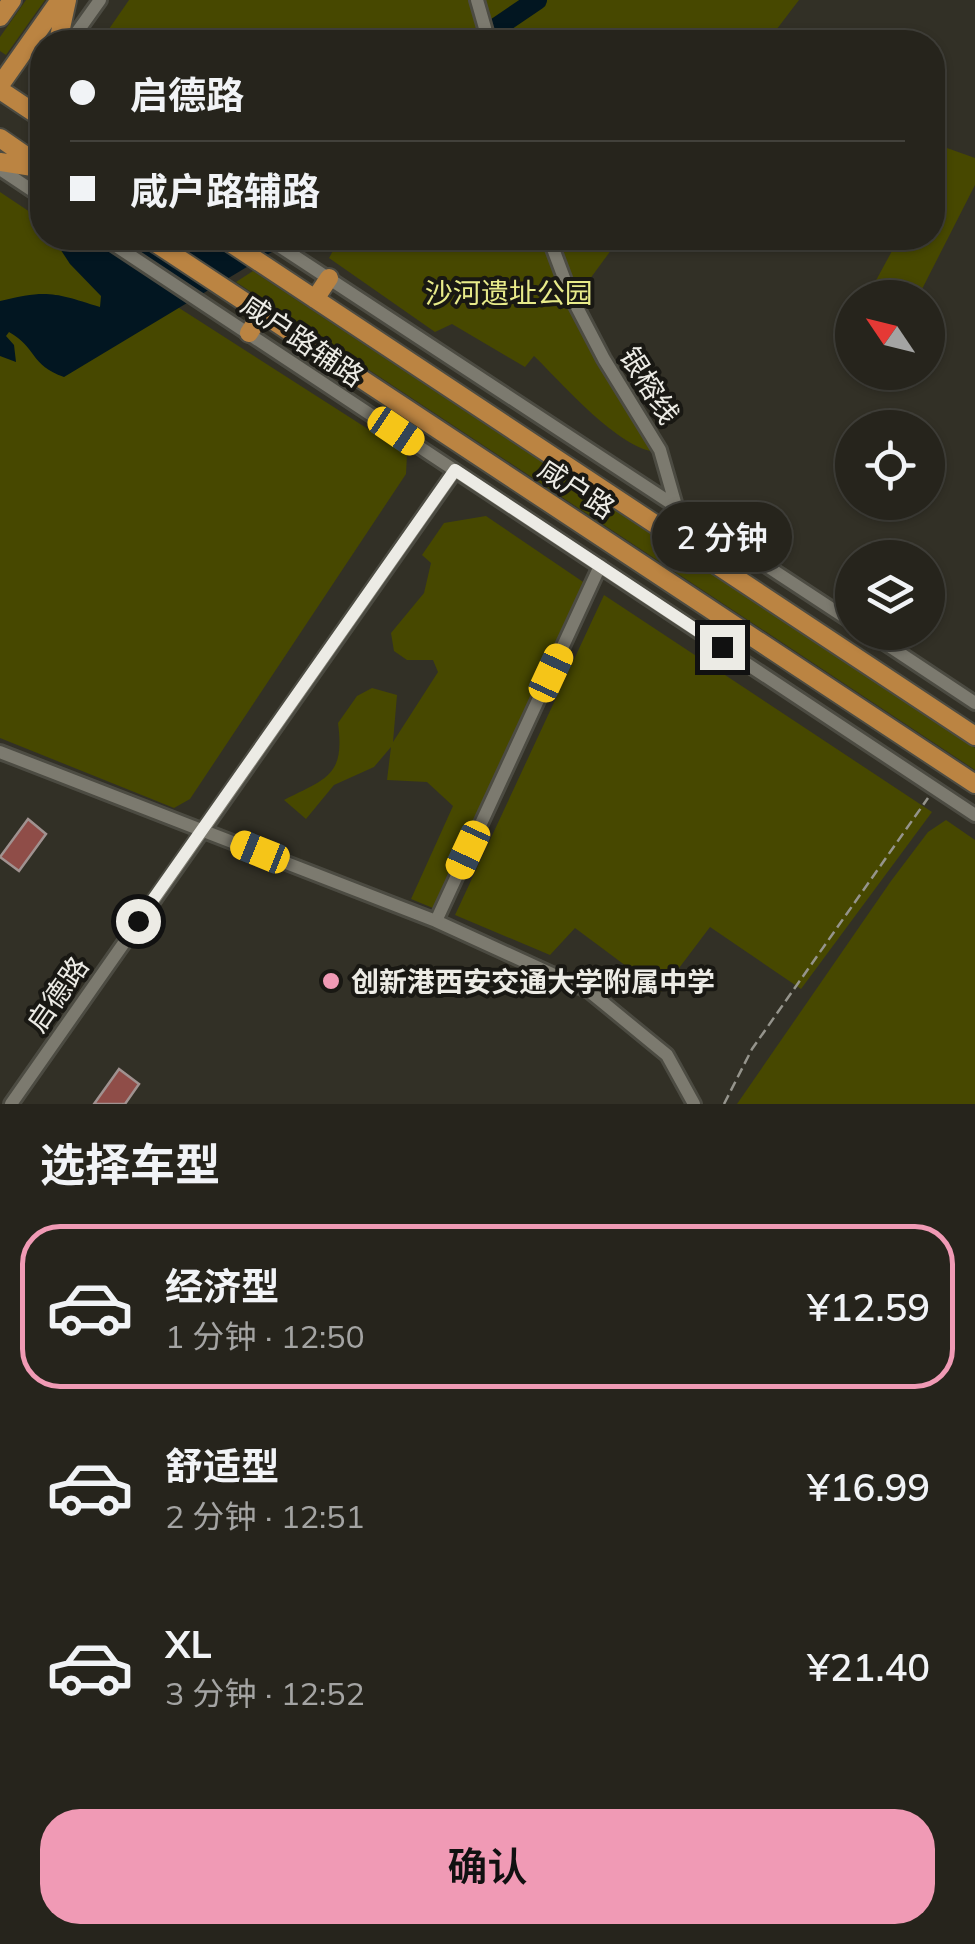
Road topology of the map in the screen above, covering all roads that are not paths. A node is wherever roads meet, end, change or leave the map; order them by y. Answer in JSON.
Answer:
{"nodes":[{"id":1,"x":12,"y":0,"type":"edge"},
{"id":2,"x":64,"y":0,"type":"edge"},
{"id":3,"x":100,"y":0,"type":"edge"},
{"id":4,"x":478,"y":0,"type":"edge"},
{"id":5,"x":0,"y":17,"type":"edge"},
{"id":6,"x":42,"y":30,"type":"edge"},
{"id":7,"x":60,"y":30,"type":"edge"},
{"id":8,"x":79,"y":30,"type":"edge"},
{"id":9,"x":486,"y":30,"type":"edge"},
{"id":10,"x":30,"y":46,"type":"edge"},
{"id":11,"x":0,"y":87,"type":"edge"},
{"id":12,"x":30,"y":109,"type":"edge"},
{"id":13,"x":0,"y":138,"type":"edge"},
{"id":14,"x":30,"y":159,"type":"edge"},
{"id":15,"x":0,"y":166,"type":"edge"},
{"id":16,"x":30,"y":167,"type":"edge"},
{"id":17,"x":30,"y":188,"type":"edge"},
{"id":18,"x":122,"y":250,"type":"edge"},
{"id":19,"x":166,"y":250,"type":"edge"},
{"id":20,"x":242,"y":250,"type":"edge"},
{"id":21,"x":286,"y":250,"type":"edge"},
{"id":22,"x":554,"y":250,"type":"edge"},
{"id":23,"x":328,"y":278,"type":"junction"},
{"id":24,"x":315,"y":298,"type":"junction"},
{"id":25,"x":262,"y":313,"type":"junction"},
{"id":26,"x":248,"y":333,"type":"junction"},
{"id":27,"x":455,"y":470,"type":"junction"},
{"id":28,"x":676,"y":506,"type":"junction"},
{"id":29,"x":600,"y":566,"type":"junction"},
{"id":30,"x":835,"y":611,"type":"edge"},
{"id":31,"x":895,"y":650,"type":"edge"},
{"id":32,"x":975,"y":703,"type":"edge"},
{"id":33,"x":975,"y":736,"type":"edge"},
{"id":34,"x":0,"y":752,"type":"edge"},
{"id":35,"x":975,"y":784,"type":"edge"},
{"id":36,"x":975,"y":815,"type":"edge"},
{"id":37,"x":201,"y":830,"type":"junction"},
{"id":38,"x":436,"y":921,"type":"junction"},
{"id":39,"x":11,"y":1104,"type":"edge"},
{"id":40,"x":694,"y":1104,"type":"edge"}],
"edges":[{"from":1,"to":5,"type":"main road"},
{"from":2,"to":6,"type":"main road"},
{"from":2,"to":7,"type":"main road"},
{"from":3,"to":8,"type":"street"},
{"from":4,"to":9,"type":"street"},
{"from":10,"to":11,"type":"main road"},
{"from":11,"to":12,"type":"main road"},
{"from":13,"to":14,"type":"main road"},
{"from":15,"to":16,"type":"main road"},
{"from":15,"to":17,"type":"street"},
{"from":18,"to":26,"type":"street","name":"咸户路辅路"},
{"from":19,"to":25,"type":"main road","name":"咸户路"},
{"from":20,"to":24,"type":"main road","name":"咸户路"},
{"from":21,"to":23,"type":"street"},
{"from":22,"to":28,"type":"street","name":"银榕线"},
{"from":23,"to":24,"type":"main road"},
{"from":23,"to":28,"type":"street"},
{"from":24,"to":33,"type":"main road","name":"咸户路"},
{"from":25,"to":26,"type":"main road"},
{"from":25,"to":35,"type":"main road","name":"咸户路"},
{"from":26,"to":27,"type":"street","name":"咸户路辅路"},
{"from":27,"to":29,"type":"street","name":"咸户路辅路"},
{"from":27,"to":37,"type":"street","name":"启德路"},
{"from":28,"to":30,"type":"street"},
{"from":29,"to":36,"type":"street","name":"咸户路辅路"},
{"from":29,"to":38,"type":"street"},
{"from":31,"to":32,"type":"street"},
{"from":34,"to":37,"type":"street"},
{"from":37,"to":38,"type":"street"},
{"from":37,"to":39,"type":"street","name":"启德路"},
{"from":38,"to":40,"type":"street"}]}
